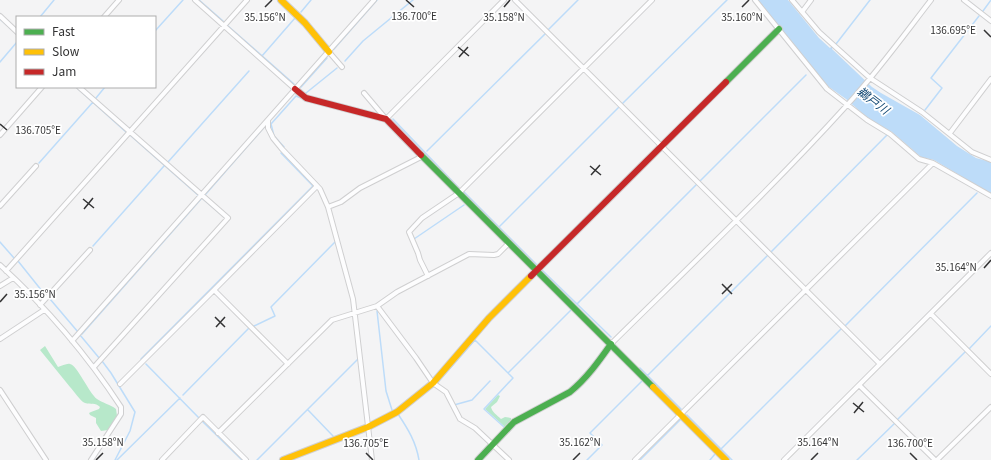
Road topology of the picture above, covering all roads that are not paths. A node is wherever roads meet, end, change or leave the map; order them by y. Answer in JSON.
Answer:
{"nodes":[{"id":1,"x":119,"y":0,"type":"edge"},
{"id":2,"x":195,"y":0,"type":"edge"},
{"id":3,"x":247,"y":0,"type":"edge"},
{"id":4,"x":281,"y":0,"type":"edge"},
{"id":5,"x":374,"y":0,"type":"edge"},
{"id":6,"x":504,"y":0,"type":"edge"},
{"id":7,"x":516,"y":0,"type":"edge"},
{"id":8,"x":652,"y":0,"type":"edge"},
{"id":9,"x":755,"y":0,"type":"edge"},
{"id":10,"x":792,"y":0,"type":"edge"},
{"id":11,"x":811,"y":0,"type":"edge"},
{"id":12,"x":931,"y":0,"type":"edge"},
{"id":13,"x":964,"y":0,"type":"edge"},
{"id":14,"x":802,"y":12,"type":"junction"},
{"id":15,"x":0,"y":16,"type":"edge"},
{"id":16,"x":105,"y":16,"type":"edge"},
{"id":17,"x":991,"y":21,"type":"edge"},
{"id":18,"x":224,"y":26,"type":"junction"},
{"id":19,"x":779,"y":29,"type":"junction"},
{"id":20,"x":16,"y":31,"type":"edge"},
{"id":21,"x":329,"y":52,"type":"junction"},
{"id":22,"x":342,"y":67,"type":"dead end"},
{"id":23,"x":584,"y":68,"type":"junction"},
{"id":24,"x":870,"y":79,"type":"junction"},
{"id":25,"x":991,"y":80,"type":"edge"},
{"id":26,"x":41,"y":88,"type":"edge"},
{"id":27,"x":80,"y":88,"type":"edge"},
{"id":28,"x":295,"y":89,"type":"junction"},
{"id":29,"x":364,"y":93,"type":"dead end"},
{"id":30,"x":848,"y":104,"type":"junction"},
{"id":31,"x":386,"y":119,"type":"junction"},
{"id":32,"x":268,"y":120,"type":"junction"},
{"id":33,"x":130,"y":132,"type":"junction"},
{"id":34,"x":950,"y":133,"type":"junction"},
{"id":35,"x":0,"y":135,"type":"edge"},
{"id":36,"x":662,"y":146,"type":"junction"},
{"id":37,"x":423,"y":156,"type":"junction"},
{"id":38,"x":991,"y":160,"type":"edge"},
{"id":39,"x":933,"y":163,"type":"junction"},
{"id":40,"x":36,"y":166,"type":"dead end"},
{"id":41,"x":317,"y":186,"type":"junction"},
{"id":42,"x":459,"y":193,"type":"junction"},
{"id":43,"x":201,"y":195,"type":"junction"},
{"id":44,"x":991,"y":196,"type":"edge"},
{"id":45,"x":0,"y":206,"type":"edge"},
{"id":46,"x":328,"y":207,"type":"junction"},
{"id":47,"x":736,"y":221,"type":"junction"},
{"id":48,"x":509,"y":243,"type":"junction"},
{"id":49,"x":90,"y":250,"type":"dead end"},
{"id":50,"x":991,"y":254,"type":"edge"},
{"id":51,"x":0,"y":265,"type":"edge"},
{"id":52,"x":6,"y":271,"type":"junction"},
{"id":53,"x":537,"y":271,"type":"junction"},
{"id":54,"x":428,"y":276,"type":"junction"},
{"id":55,"x":13,"y":278,"type":"junction"},
{"id":56,"x":0,"y":286,"type":"edge"},
{"id":57,"x":214,"y":290,"type":"junction"},
{"id":58,"x":806,"y":290,"type":"junction"},
{"id":59,"x":40,"y":305,"type":"junction"},
{"id":60,"x":376,"y":306,"type":"junction"},
{"id":61,"x":44,"y":310,"type":"junction"},
{"id":62,"x":355,"y":313,"type":"junction"},
{"id":63,"x":931,"y":314,"type":"junction"},
{"id":64,"x":0,"y":339,"type":"edge"},
{"id":65,"x":72,"y":341,"type":"junction"},
{"id":66,"x":611,"y":344,"type":"junction"},
{"id":67,"x":288,"y":364,"type":"junction"},
{"id":68,"x":880,"y":364,"type":"junction"},
{"id":69,"x":94,"y":367,"type":"junction"},
{"id":70,"x":991,"y":374,"type":"edge"},
{"id":71,"x":433,"y":383,"type":"junction"},
{"id":72,"x":120,"y":384,"type":"dead end"},
{"id":73,"x":859,"y":385,"type":"junction"},
{"id":74,"x":0,"y":391,"type":"edge"},
{"id":75,"x":991,"y":406,"type":"edge"},
{"id":76,"x":681,"y":415,"type":"junction"},
{"id":77,"x":368,"y":427,"type":"junction"},
{"id":78,"x":218,"y":433,"type":"junction"},
{"id":79,"x":493,"y":444,"type":"junction"},
{"id":80,"x":46,"y":460,"type":"edge"},
{"id":81,"x":91,"y":460,"type":"edge"},
{"id":82,"x":162,"y":460,"type":"edge"},
{"id":83,"x":246,"y":460,"type":"edge"},
{"id":84,"x":282,"y":460,"type":"edge"},
{"id":85,"x":372,"y":460,"type":"edge"},
{"id":86,"x":478,"y":460,"type":"edge"},
{"id":87,"x":509,"y":460,"type":"edge"},
{"id":88,"x":636,"y":460,"type":"edge"},
{"id":89,"x":726,"y":460,"type":"edge"},
{"id":90,"x":784,"y":460,"type":"edge"},
{"id":91,"x":936,"y":460,"type":"edge"}],
"edges":[{"from":1,"to":16,"type":"street"},
{"from":2,"to":18,"type":"street"},
{"from":3,"to":18,"type":"street"},
{"from":4,"to":21,"type":"street"},
{"from":5,"to":21,"type":"street"},
{"from":6,"to":31,"type":"street"},
{"from":7,"to":23,"type":"street"},
{"from":8,"to":23,"type":"street"},
{"from":9,"to":19,"type":"street"},
{"from":10,"to":14,"type":"street"},
{"from":11,"to":14,"type":"street"},
{"from":12,"to":24,"type":"street"},
{"from":13,"to":17,"type":"street"},
{"from":14,"to":24,"type":"street"},
{"from":15,"to":20,"type":"street"},
{"from":18,"to":28,"type":"street"},
{"from":18,"to":33,"type":"street"},
{"from":19,"to":30,"type":"street"},
{"from":19,"to":36,"type":"street"},
{"from":21,"to":22,"type":"street"},
{"from":21,"to":28,"type":"street"},
{"from":23,"to":36,"type":"street"},
{"from":23,"to":42,"type":"street"},
{"from":24,"to":30,"type":"street"},
{"from":24,"to":34,"type":"street"},
{"from":25,"to":34,"type":"street"},
{"from":26,"to":35,"type":"street"},
{"from":27,"to":33,"type":"street"},
{"from":28,"to":31,"type":"street"},
{"from":28,"to":32,"type":"street"},
{"from":29,"to":31,"type":"street"},
{"from":30,"to":39,"type":"street"},
{"from":30,"to":47,"type":"street"},
{"from":31,"to":37,"type":"street"},
{"from":32,"to":41,"type":"street"},
{"from":32,"to":43,"type":"street"},
{"from":33,"to":43,"type":"street"},
{"from":33,"to":52,"type":"street"},
{"from":34,"to":38,"type":"street"},
{"from":36,"to":47,"type":"street"},
{"from":36,"to":53,"type":"street"},
{"from":37,"to":42,"type":"street"},
{"from":37,"to":46,"type":"street"},
{"from":39,"to":44,"type":"street"},
{"from":39,"to":58,"type":"street"},
{"from":40,"to":45,"type":"street"},
{"from":41,"to":46,"type":"street"},
{"from":41,"to":57,"type":"street"},
{"from":42,"to":48,"type":"street"},
{"from":42,"to":54,"type":"street"},
{"from":43,"to":65,"type":"street"},
{"from":43,"to":69,"type":"street"},
{"from":46,"to":62,"type":"street"},
{"from":47,"to":58,"type":"street"},
{"from":47,"to":66,"type":"street"},
{"from":48,"to":53,"type":"street"},
{"from":48,"to":54,"type":"street"},
{"from":49,"to":59,"type":"street"},
{"from":50,"to":63,"type":"street"},
{"from":51,"to":52,"type":"street"},
{"from":52,"to":55,"type":"street"},
{"from":53,"to":66,"type":"street"},
{"from":53,"to":71,"type":"street"},
{"from":54,"to":60,"type":"street"},
{"from":55,"to":56,"type":"street"},
{"from":55,"to":59,"type":"street"},
{"from":57,"to":67,"type":"street"},
{"from":57,"to":72,"type":"street"},
{"from":58,"to":68,"type":"street"},
{"from":58,"to":76,"type":"street"},
{"from":59,"to":61,"type":"street"},
{"from":60,"to":62,"type":"street"},
{"from":60,"to":71,"type":"street"},
{"from":61,"to":64,"type":"street"},
{"from":61,"to":65,"type":"street"},
{"from":62,"to":67,"type":"street"},
{"from":62,"to":77,"type":"street"},
{"from":63,"to":68,"type":"street"},
{"from":63,"to":70,"type":"street"},
{"from":65,"to":69,"type":"street"},
{"from":66,"to":76,"type":"street"},
{"from":66,"to":79,"type":"street"},
{"from":67,"to":78,"type":"street"},
{"from":68,"to":73,"type":"street"},
{"from":69,"to":81,"type":"street"},
{"from":71,"to":77,"type":"street"},
{"from":71,"to":79,"type":"street"},
{"from":73,"to":90,"type":"street"},
{"from":73,"to":91,"type":"street"},
{"from":74,"to":80,"type":"street"},
{"from":75,"to":91,"type":"street"},
{"from":76,"to":88,"type":"street"},
{"from":76,"to":89,"type":"street"},
{"from":77,"to":84,"type":"street"},
{"from":77,"to":85,"type":"street"},
{"from":78,"to":82,"type":"street"},
{"from":78,"to":83,"type":"street"},
{"from":79,"to":86,"type":"street"},
{"from":79,"to":87,"type":"street"}]}
